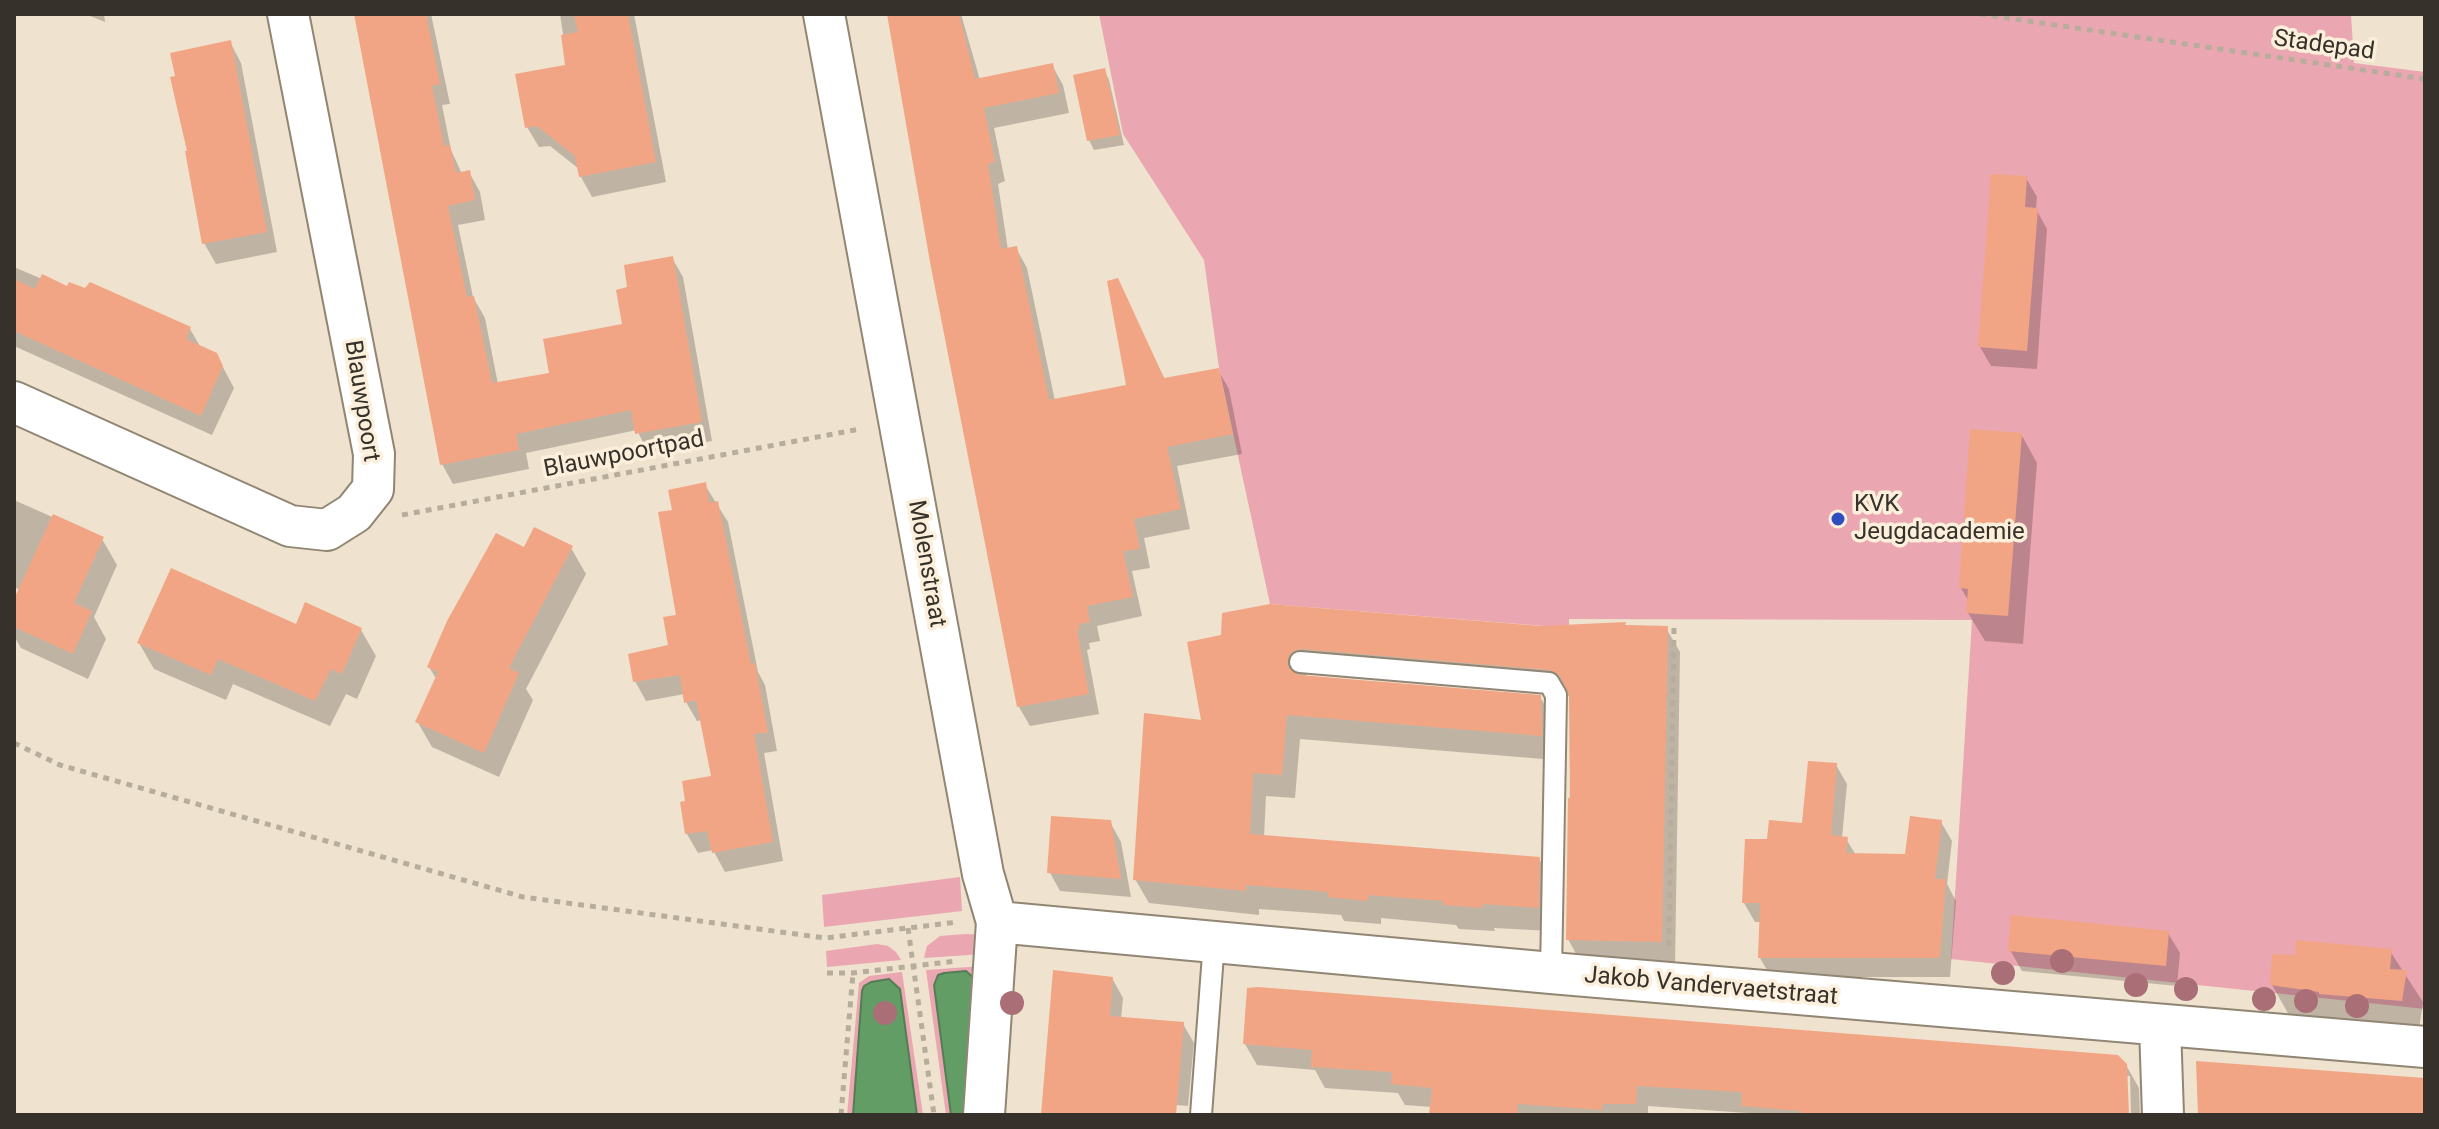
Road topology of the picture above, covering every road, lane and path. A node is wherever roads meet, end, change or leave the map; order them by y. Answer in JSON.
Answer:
{"nodes":[{"id":1,"x":288,"y":14,"type":"edge"},
{"id":2,"x":824,"y":14,"type":"edge"},
{"id":3,"x":1980,"y":14,"type":"edge"},
{"id":4,"x":2425,"y":79,"type":"edge"},
{"id":5,"x":14,"y":402,"type":"edge"},
{"id":6,"x":900,"y":421,"type":"junction"},
{"id":7,"x":354,"y":513,"type":"junction"},
{"id":8,"x":1674,"y":626,"type":"dead end"},
{"id":9,"x":1300,"y":662,"type":"dead end"},
{"id":10,"x":14,"y":743,"type":"edge"},
{"id":11,"x":908,"y":928,"type":"junction"},
{"id":12,"x":1214,"y":941,"type":"junction"},
{"id":13,"x":996,"y":942,"type":"junction"},
{"id":14,"x":913,"y":965,"type":"junction"},
{"id":15,"x":827,"y":973,"type":"dead end"},
{"id":16,"x":853,"y":973,"type":"junction"},
{"id":17,"x":1551,"y":973,"type":"junction"},
{"id":18,"x":1666,"y":983,"type":"junction"},
{"id":19,"x":2160,"y":1026,"type":"junction"},
{"id":20,"x":2425,"y":1047,"type":"edge"},
{"id":21,"x":841,"y":1115,"type":"edge"},
{"id":22,"x":934,"y":1115,"type":"edge"},
{"id":23,"x":984,"y":1115,"type":"edge"},
{"id":24,"x":1201,"y":1115,"type":"edge"},
{"id":25,"x":2163,"y":1115,"type":"edge"}],
"edges":[{"from":1,"to":7,"type":"street","name":"Blauwpoort"},
{"from":2,"to":6,"type":"street","name":"Molenstraat"},
{"from":3,"to":4,"type":"path","name":"Stadepad"},
{"from":5,"to":7,"type":"street"},
{"from":6,"to":7,"type":"path","name":"Blauwpoortpad"},
{"from":6,"to":13,"type":"street","name":"Molenstraat"},
{"from":8,"to":18,"type":"path"},
{"from":9,"to":17,"type":"lane"},
{"from":10,"to":11,"type":"path"},
{"from":11,"to":13,"type":"path"},
{"from":11,"to":14,"type":"path"},
{"from":12,"to":13,"type":"street","name":"Jakob Vandervaetstraat"},
{"from":12,"to":17,"type":"street","name":"Jakob Vandervaetstraat"},
{"from":12,"to":24,"type":"lane"},
{"from":13,"to":14,"type":"path"},
{"from":13,"to":23,"type":"street","name":"Molenstraat"},
{"from":14,"to":16,"type":"path"},
{"from":14,"to":22,"type":"path"},
{"from":15,"to":16,"type":"path"},
{"from":16,"to":21,"type":"path"},
{"from":17,"to":18,"type":"street","name":"Jakob Vandervaetstraat"},
{"from":18,"to":19,"type":"street","name":"Jakob Vandervaetstraat"},
{"from":19,"to":20,"type":"street","name":"Jakob Vandervaetstraat"},
{"from":19,"to":25,"type":"street"}]}
